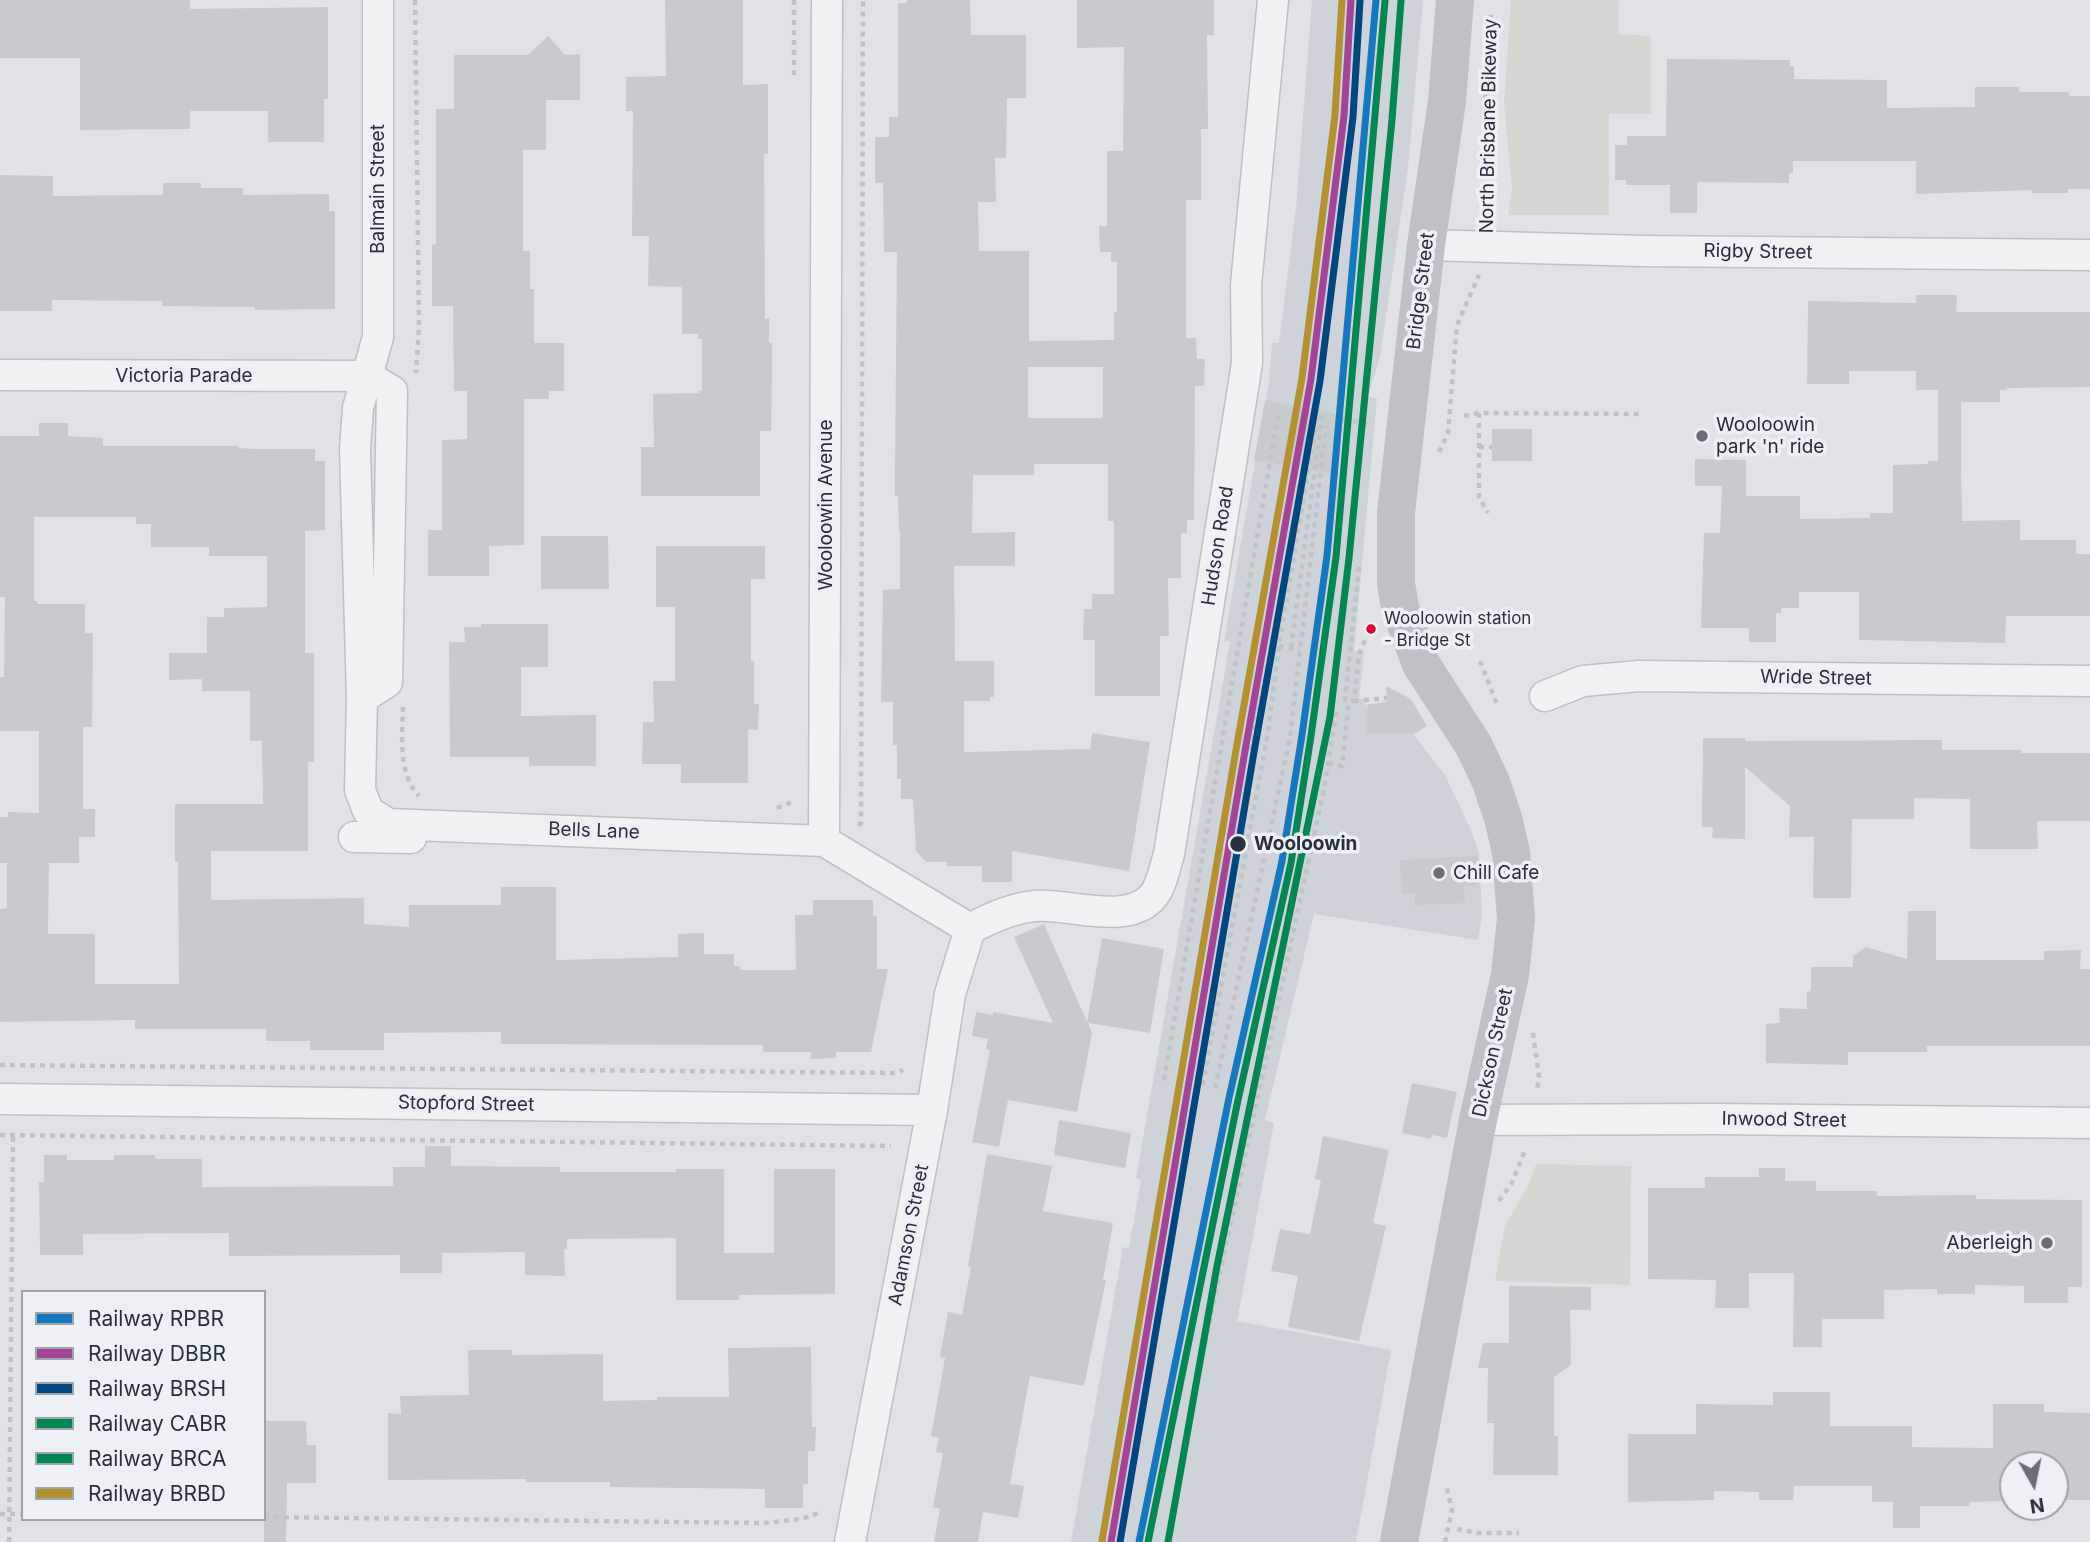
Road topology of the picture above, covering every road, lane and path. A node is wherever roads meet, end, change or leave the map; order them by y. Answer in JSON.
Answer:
{"nodes":[{"id":1,"x":378,"y":0,"type":"edge"},
{"id":2,"x":827,"y":0,"type":"edge"},
{"id":3,"x":863,"y":0,"type":"edge"},
{"id":4,"x":1273,"y":0,"type":"edge"},
{"id":5,"x":1455,"y":0,"type":"edge"},
{"id":6,"x":1491,"y":13,"type":"dead end"},
{"id":7,"x":1426,"y":245,"type":"junction"},
{"id":8,"x":1486,"y":247,"type":"junction"},
{"id":9,"x":2090,"y":255,"type":"edge"},
{"id":10,"x":0,"y":375,"type":"edge"},
{"id":11,"x":368,"y":376,"type":"junction"},
{"id":12,"x":1479,"y":413,"type":"junction"},
{"id":13,"x":1640,"y":414,"type":"dead end"},
{"id":14,"x":1278,"y":415,"type":"dead end"},
{"id":15,"x":1450,"y":415,"type":"dead end"},
{"id":16,"x":1322,"y":416,"type":"dead end"},
{"id":17,"x":1464,"y":416,"type":"dead end"},
{"id":18,"x":1343,"y":419,"type":"dead end"},
{"id":19,"x":1316,"y":424,"type":"dead end"},
{"id":20,"x":1326,"y":426,"type":"dead end"},
{"id":21,"x":1371,"y":427,"type":"dead end"},
{"id":22,"x":1479,"y":447,"type":"junction"},
{"id":23,"x":1492,"y":447,"type":"dead end"},
{"id":24,"x":1488,"y":513,"type":"dead end"},
{"id":25,"x":1295,"y":531,"type":"dead end"},
{"id":26,"x":1360,"y":558,"type":"dead end"},
{"id":27,"x":1396,"y":583,"type":"joint"},
{"id":28,"x":1367,"y":636,"type":"dead end"},
{"id":29,"x":1279,"y":646,"type":"junction"},
{"id":30,"x":1291,"y":648,"type":"junction"},
{"id":31,"x":1300,"y":649,"type":"junction"},
{"id":32,"x":1480,"y":661,"type":"dead end"},
{"id":33,"x":2090,"y":681,"type":"edge"},
{"id":34,"x":1545,"y":696,"type":"dead end"},
{"id":35,"x":1387,"y":698,"type":"dead end"},
{"id":36,"x":1351,"y":701,"type":"junction"},
{"id":37,"x":1498,"y":707,"type":"dead end"},
{"id":38,"x":1337,"y":709,"type":"dead end"},
{"id":39,"x":1250,"y":750,"type":"dead end"},
{"id":40,"x":1328,"y":763,"type":"junction"},
{"id":41,"x":368,"y":811,"type":"joint"},
{"id":42,"x":860,"y":827,"type":"dead end"},
{"id":43,"x":503,"y":828,"type":"junction"},
{"id":44,"x":354,"y":837,"type":"dead end"},
{"id":45,"x":824,"y":841,"type":"junction"},
{"id":46,"x":970,"y":929,"type":"junction"},
{"id":47,"x":0,"y":1065,"type":"edge"},
{"id":48,"x":903,"y":1070,"type":"dead end"},
{"id":49,"x":1164,"y":1080,"type":"dead end"},
{"id":50,"x":1203,"y":1085,"type":"dead end"},
{"id":51,"x":1214,"y":1088,"type":"dead end"},
{"id":52,"x":0,"y":1099,"type":"edge"},
{"id":53,"x":932,"y":1110,"type":"junction"},
{"id":54,"x":1478,"y":1120,"type":"junction"},
{"id":55,"x":2090,"y":1123,"type":"edge"},
{"id":56,"x":0,"y":1135,"type":"edge"},
{"id":57,"x":13,"y":1135,"type":"junction"},
{"id":58,"x":891,"y":1146,"type":"dead end"},
{"id":59,"x":1203,"y":1353,"type":"dead end"},
{"id":60,"x":10,"y":1513,"type":"junction"},
{"id":61,"x":819,"y":1513,"type":"dead end"},
{"id":62,"x":0,"y":1514,"type":"edge"},
{"id":63,"x":21,"y":1514,"type":"edge"},
{"id":64,"x":266,"y":1517,"type":"edge"},
{"id":65,"x":1457,"y":1529,"type":"dead end"},
{"id":66,"x":1519,"y":1533,"type":"dead end"},
{"id":67,"x":1405,"y":1541,"type":"edge"},
{"id":68,"x":9,"y":1542,"type":"edge"},
{"id":69,"x":850,"y":1542,"type":"edge"}],
"edges":[{"from":1,"to":11,"type":"street","name":"Balmain Street"},
{"from":2,"to":45,"type":"street","name":"Wooloowin Avenue"},
{"from":3,"to":42,"type":"path"},
{"from":4,"to":46,"type":"street","name":"Hudson Road"},
{"from":5,"to":7,"type":"street","name":"Bridge Street"},
{"from":6,"to":8,"type":"path","name":"North Brisbane Bikeway"},
{"from":7,"to":8,"type":"street","name":"Rigby Street"},
{"from":7,"to":27,"type":"street","name":"Bridge Street"},
{"from":8,"to":9,"type":"street","name":"Rigby Street"},
{"from":8,"to":15,"type":"path","name":"North Brisbane Bikeway"},
{"from":10,"to":11,"type":"street","name":"Victoria Parade"},
{"from":11,"to":41,"type":"street","name":"Balmain Street"},
{"from":12,"to":13,"type":"path"},
{"from":12,"to":17,"type":"path"},
{"from":12,"to":22,"type":"path"},
{"from":14,"to":49,"type":"path"},
{"from":16,"to":30,"type":"path"},
{"from":18,"to":21,"type":"path"},
{"from":19,"to":29,"type":"path"},
{"from":20,"to":31,"type":"path"},
{"from":22,"to":23,"type":"path"},
{"from":22,"to":24,"type":"path"},
{"from":25,"to":39,"type":"path"},
{"from":26,"to":36,"type":"path"},
{"from":27,"to":54,"type":"street","name":"Dickson Street"},
{"from":28,"to":36,"type":"path"},
{"from":29,"to":30,"type":"path"},
{"from":29,"to":50,"type":"path"},
{"from":30,"to":31,"type":"path"},
{"from":31,"to":51,"type":"path"},
{"from":32,"to":37,"type":"path"},
{"from":33,"to":34,"type":"street","name":"Wride Street"},
{"from":35,"to":36,"type":"path"},
{"from":36,"to":40,"type":"path"},
{"from":38,"to":40,"type":"path"},
{"from":40,"to":59,"type":"path"},
{"from":41,"to":43,"type":"street","name":"Bells Lane"},
{"from":43,"to":44,"type":"street"},
{"from":43,"to":45,"type":"street","name":"Bells Lane"},
{"from":45,"to":46,"type":"street"},
{"from":46,"to":53,"type":"street","name":"Adamson Street"},
{"from":47,"to":48,"type":"path"},
{"from":52,"to":53,"type":"street","name":"Stopford Street"},
{"from":53,"to":69,"type":"street","name":"Adamson Street"},
{"from":54,"to":55,"type":"street","name":"Inwood Street"},
{"from":54,"to":67,"type":"street","name":"Dickson Street"},
{"from":56,"to":57,"type":"path"},
{"from":57,"to":58,"type":"path"},
{"from":57,"to":60,"type":"path"},
{"from":60,"to":62,"type":"path"},
{"from":60,"to":63,"type":"path"},
{"from":60,"to":68,"type":"path"},
{"from":61,"to":64,"type":"path"},
{"from":65,"to":66,"type":"path"}]}
